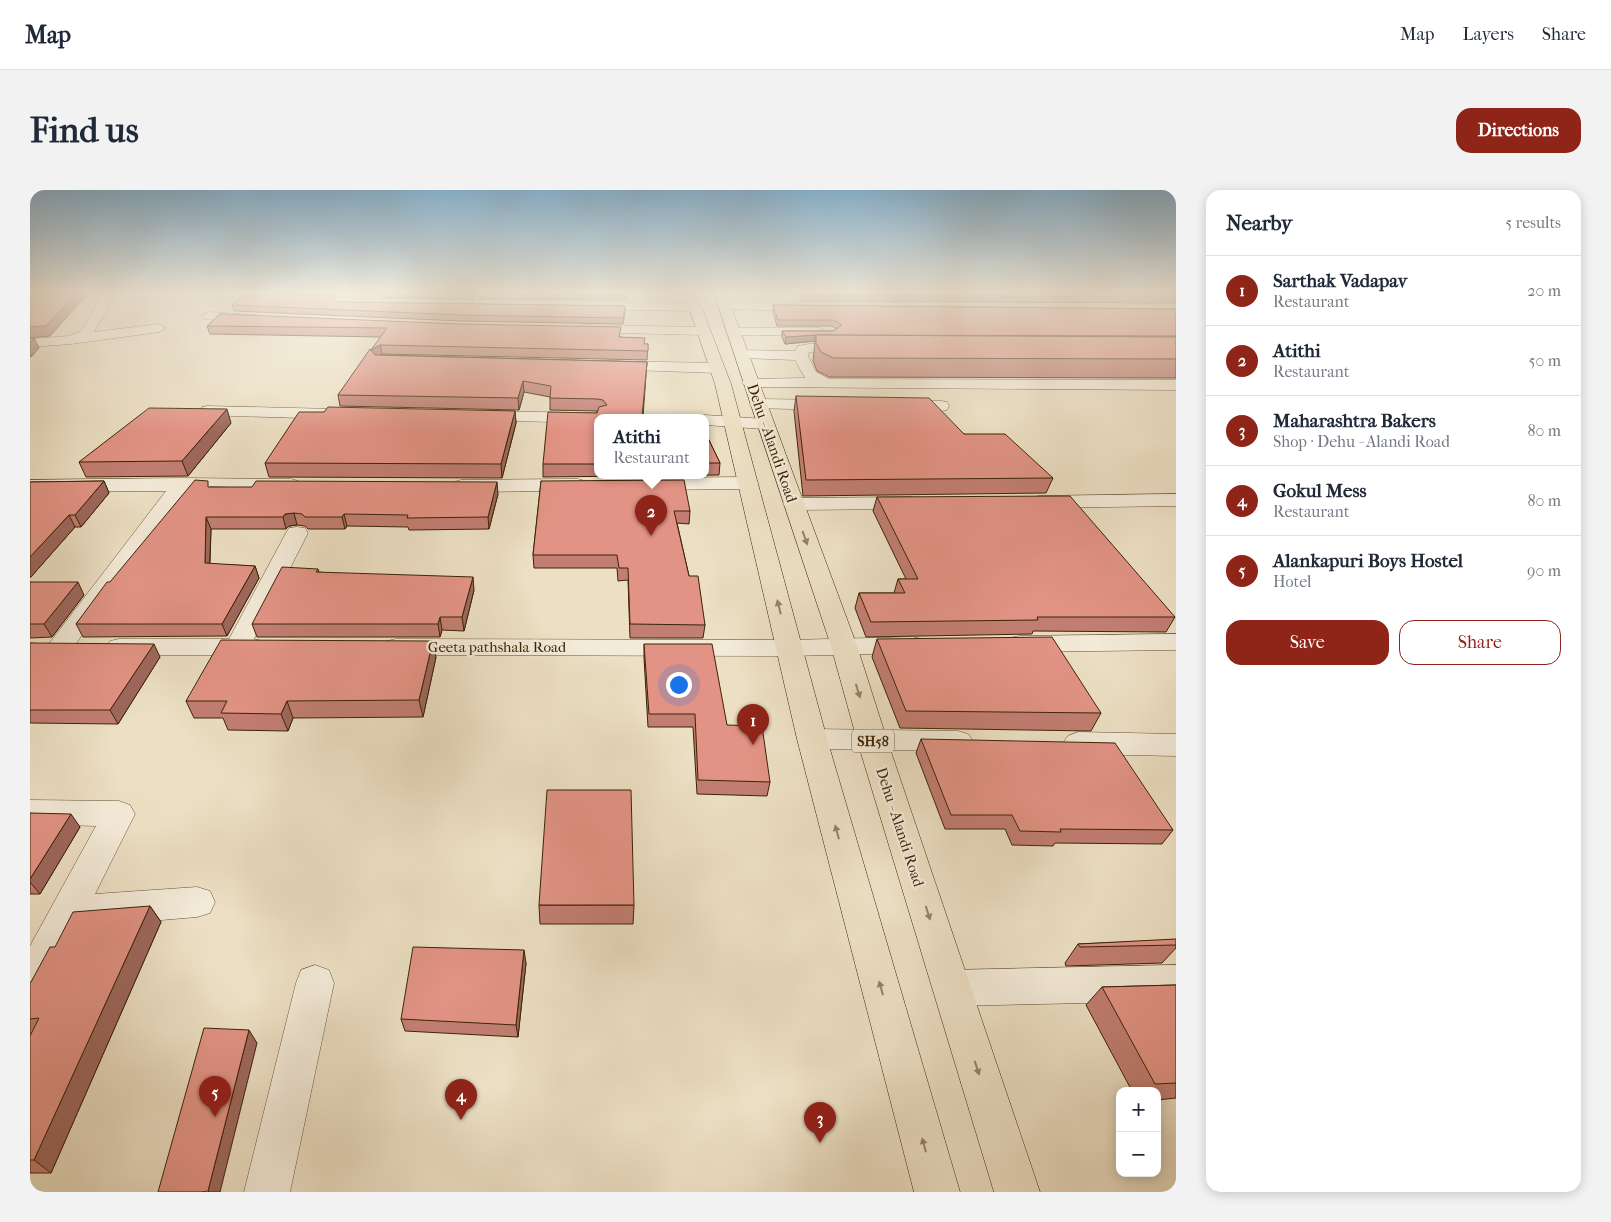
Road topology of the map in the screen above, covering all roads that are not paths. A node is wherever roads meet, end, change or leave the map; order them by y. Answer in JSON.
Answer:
{"nodes":[{"id":1,"x":60,"y":340,"type":"edge"},
{"id":2,"x":695,"y":340,"type":"edge"},
{"id":3,"x":726,"y":340,"type":"edge"},
{"id":4,"x":731,"y":340,"type":"edge"},
{"id":5,"x":753,"y":340,"type":"edge"},
{"id":6,"x":30,"y":343,"type":"edge"},
{"id":7,"x":864,"y":348,"type":"edge"},
{"id":8,"x":801,"y":356,"type":"junction"},
{"id":9,"x":598,"y":366,"type":"edge"},
{"id":10,"x":825,"y":383,"type":"junction"},
{"id":11,"x":1176,"y":385,"type":"edge"},
{"id":12,"x":758,"y":403,"type":"junction"},
{"id":13,"x":845,"y":405,"type":"edge"},
{"id":14,"x":883,"y":406,"type":"edge"},
{"id":15,"x":941,"y":406,"type":"dead end"},
{"id":16,"x":208,"y":411,"type":"edge"},
{"id":17,"x":348,"y":414,"type":"edge"},
{"id":18,"x":458,"y":416,"type":"edge"},
{"id":19,"x":594,"y":418,"type":"edge"},
{"id":20,"x":718,"y":421,"type":"edge"},
{"id":21,"x":748,"y":483,"type":"junction"},
{"id":22,"x":182,"y":484,"type":"junction"},
{"id":23,"x":593,"y":484,"type":"edge"},
{"id":24,"x":631,"y":484,"type":"edge"},
{"id":25,"x":310,"y":485,"type":"edge"},
{"id":26,"x":30,"y":486,"type":"edge"},
{"id":27,"x":447,"y":486,"type":"edge"},
{"id":28,"x":1176,"y":500,"type":"edge"},
{"id":29,"x":930,"y":502,"type":"edge"},
{"id":30,"x":1019,"y":502,"type":"edge"},
{"id":31,"x":793,"y":504,"type":"junction"},
{"id":32,"x":297,"y":533,"type":"dead end"},
{"id":33,"x":1176,"y":642,"type":"edge"},
{"id":34,"x":1000,"y":644,"type":"edge"},
{"id":35,"x":932,"y":645,"type":"edge"},
{"id":36,"x":844,"y":646,"type":"junction"},
{"id":37,"x":237,"y":647,"type":"junction"},
{"id":38,"x":277,"y":647,"type":"edge"},
{"id":39,"x":375,"y":647,"type":"edge"},
{"id":40,"x":789,"y":648,"type":"junction"},
{"id":41,"x":812,"y":740,"type":"junction"},
{"id":42,"x":872,"y":740,"type":"junction"},
{"id":43,"x":980,"y":742,"type":"edge"},
{"id":44,"x":1049,"y":743,"type":"edge"},
{"id":45,"x":1176,"y":745,"type":"edge"},
{"id":46,"x":30,"y":812,"type":"edge"},
{"id":47,"x":197,"y":902,"type":"dead end"},
{"id":48,"x":68,"y":912,"type":"junction"},
{"id":49,"x":315,"y":983,"type":"dead end"},
{"id":50,"x":1176,"y":983,"type":"edge"},
{"id":51,"x":30,"y":984,"type":"edge"},
{"id":52,"x":952,"y":988,"type":"junction"},
{"id":53,"x":267,"y":1192,"type":"edge"},
{"id":54,"x":937,"y":1192,"type":"edge"},
{"id":55,"x":1017,"y":1192,"type":"edge"}],
"edges":[{"from":1,"to":6,"type":"street"},
{"from":2,"to":9,"type":"street"},
{"from":3,"to":20,"type":"main road","name":"Dehu - Alandi Road","number":"SH58"},
{"from":4,"to":12,"type":"main road","name":"Dehu - Alandi Road","number":"SH58"},
{"from":5,"to":8,"type":"street"},
{"from":7,"to":8,"type":"street"},
{"from":8,"to":10,"type":"street"},
{"from":10,"to":11,"type":"street"},
{"from":10,"to":12,"type":"street"},
{"from":12,"to":13,"type":"street"},
{"from":12,"to":20,"type":"street"},
{"from":12,"to":31,"type":"main road","name":"Dehu - Alandi Road","number":"SH58"},
{"from":14,"to":15,"type":"street"},
{"from":16,"to":17,"type":"street"},
{"from":18,"to":19,"type":"street"},
{"from":20,"to":21,"type":"main road","name":"Dehu - Alandi Road","number":"SH58"},
{"from":21,"to":24,"type":"street"},
{"from":40,"to":21,"type":"main road","name":"Dehu - Alandi Road","number":"SH58","one_way":true},
{"from":22,"to":25,"type":"street"},
{"from":22,"to":26,"type":"street"},
{"from":22,"to":37,"type":"street"},
{"from":23,"to":27,"type":"street"},
{"from":28,"to":30,"type":"street"},
{"from":29,"to":31,"type":"street"},
{"from":31,"to":36,"type":"main road","name":"Dehu - Alandi Road","number":"SH58","one_way":true},
{"from":32,"to":37,"type":"street"},
{"from":33,"to":34,"type":"street"},
{"from":35,"to":36,"type":"street","name":"Geeta pathshala Road"},
{"from":36,"to":40,"type":"street","name":"Geeta pathshala Road"},
{"from":36,"to":42,"type":"main road","name":"Dehu - Alandi Road","number":"SH58","one_way":true},
{"from":37,"to":38,"type":"street"},
{"from":39,"to":40,"type":"street","name":"Geeta pathshala Road"},
{"from":40,"to":41,"type":"main road","name":"Dehu - Alandi Road","number":"SH58"},
{"from":41,"to":42,"type":"street"},
{"from":54,"to":41,"type":"main road","name":"Dehu - Alandi Road","number":"SH58","one_way":true},
{"from":42,"to":43,"type":"street"},
{"from":42,"to":52,"type":"main road","name":"Dehu - Alandi Road","number":"SH58","one_way":true},
{"from":44,"to":45,"type":"street"},
{"from":46,"to":48,"type":"street"},
{"from":47,"to":48,"type":"street"},
{"from":48,"to":51,"type":"street"},
{"from":49,"to":53,"type":"street"},
{"from":50,"to":52,"type":"street"},
{"from":52,"to":55,"type":"main road","name":"Dehu - Alandi Road","number":"SH58","one_way":true}]}
